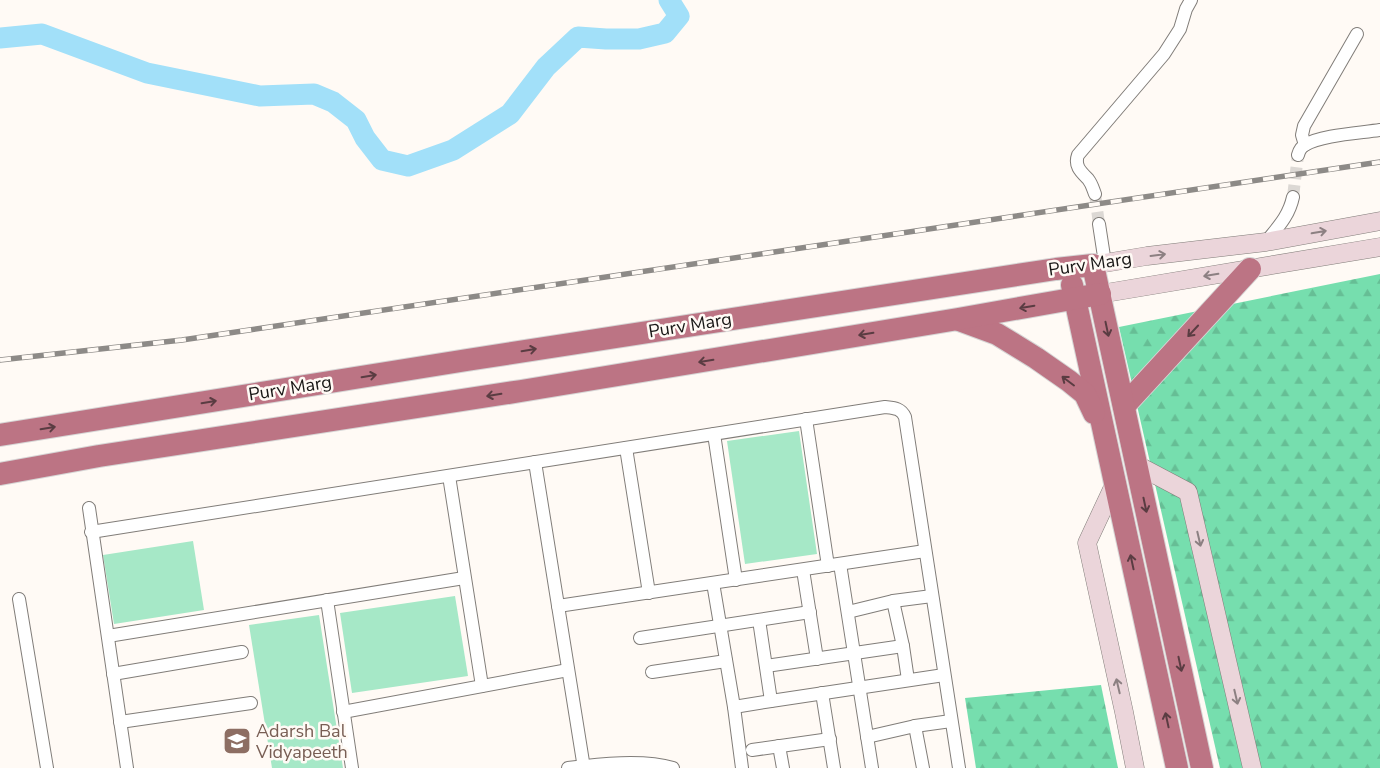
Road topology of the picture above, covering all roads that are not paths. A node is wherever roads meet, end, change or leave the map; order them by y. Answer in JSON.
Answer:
{"nodes":[{"id":1,"x":1191,"y":0,"type":"edge"},
{"id":2,"x":1357,"y":34,"type":"dead end"},
{"id":3,"x":1380,"y":130,"type":"edge"},
{"id":4,"x":1095,"y":194,"type":"tunnel mouth"},
{"id":5,"x":1294,"y":197,"type":"tunnel mouth"},
{"id":6,"x":1380,"y":221,"type":"edge"},
{"id":7,"x":1099,"y":224,"type":"tunnel mouth"},
{"id":8,"x":1266,"y":242,"type":"junction"},
{"id":9,"x":1380,"y":247,"type":"edge"},
{"id":10,"x":1099,"y":264,"type":"junction"},
{"id":11,"x":1068,"y":268,"type":"junction"},
{"id":12,"x":1250,"y":269,"type":"junction"},
{"id":13,"x":1100,"y":294,"type":"junction"},
{"id":14,"x":1075,"y":299,"type":"junction"},
{"id":15,"x":958,"y":320,"type":"junction"},
{"id":16,"x":1124,"y":406,"type":"junction"},
{"id":17,"x":806,"y":419,"type":"junction"},
{"id":18,"x":714,"y":434,"type":"junction"},
{"id":19,"x":1104,"y":434,"type":"junction"},
{"id":20,"x":0,"y":435,"type":"edge"},
{"id":21,"x":626,"y":448,"type":"junction"},
{"id":22,"x":535,"y":462,"type":"junction"},
{"id":23,"x":1137,"y":466,"type":"junction"},
{"id":24,"x":0,"y":474,"type":"edge"},
{"id":25,"x":449,"y":476,"type":"junction"},
{"id":26,"x":1115,"y":483,"type":"junction"},
{"id":27,"x":89,"y":508,"type":"dead end"},
{"id":28,"x":91,"y":532,"type":"junction"},
{"id":29,"x":925,"y":551,"type":"junction"},
{"id":30,"x":834,"y":565,"type":"junction"},
{"id":31,"x":803,"y":570,"type":"junction"},
{"id":32,"x":464,"y":578,"type":"junction"},
{"id":33,"x":736,"y":580,"type":"junction"},
{"id":34,"x":713,"y":583,"type":"junction"},
{"id":35,"x":649,"y":593,"type":"junction"},
{"id":36,"x":932,"y":596,"type":"junction"},
{"id":37,"x":19,"y":599,"type":"dead end"},
{"id":38,"x":327,"y":600,"type":"junction"},
{"id":39,"x":893,"y":601,"type":"junction"},
{"id":40,"x":558,"y":606,"type":"junction"},
{"id":41,"x":810,"y":612,"type":"junction"},
{"id":42,"x":848,"y":612,"type":"junction"},
{"id":43,"x":759,"y":620,"type":"junction"},
{"id":44,"x":720,"y":626,"type":"junction"},
{"id":45,"x":108,"y":636,"type":"junction"},
{"id":46,"x":640,"y":638,"type":"dead end"},
{"id":47,"x":903,"y":646,"type":"junction"},
{"id":48,"x":242,"y":652,"type":"dead end"},
{"id":49,"x":854,"y":653,"type":"junction"},
{"id":50,"x":817,"y":659,"type":"junction"},
{"id":51,"x":726,"y":661,"type":"junction"},
{"id":52,"x":766,"y":666,"type":"junction"},
{"id":53,"x":568,"y":670,"type":"junction"},
{"id":54,"x":652,"y":672,"type":"dead end"},
{"id":55,"x":113,"y":674,"type":"junction"},
{"id":56,"x":944,"y":675,"type":"junction"},
{"id":57,"x":908,"y":680,"type":"junction"},
{"id":58,"x":482,"y":686,"type":"junction"},
{"id":59,"x":859,"y":687,"type":"junction"},
{"id":60,"x":822,"y":693,"type":"junction"},
{"id":61,"x":771,"y":701,"type":"junction"},
{"id":62,"x":251,"y":703,"type":"dead end"},
{"id":63,"x":734,"y":708,"type":"junction"},
{"id":64,"x":343,"y":712,"type":"junction"},
{"id":65,"x":951,"y":721,"type":"junction"},
{"id":66,"x":120,"y":722,"type":"junction"},
{"id":67,"x":915,"y":726,"type":"junction"},
{"id":68,"x":867,"y":737,"type":"junction"},
{"id":69,"x":830,"y":739,"type":"junction"},
{"id":70,"x":779,"y":746,"type":"junction"},
{"id":71,"x":752,"y":750,"type":"dead end"},
{"id":72,"x":584,"y":767,"type":"edge"},
{"id":73,"x":47,"y":768,"type":"edge"},
{"id":74,"x":127,"y":768,"type":"edge"},
{"id":75,"x":352,"y":768,"type":"edge"},
{"id":76,"x":568,"y":768,"type":"edge"},
{"id":77,"x":672,"y":768,"type":"edge"},
{"id":78,"x":742,"y":768,"type":"edge"},
{"id":79,"x":782,"y":768,"type":"edge"},
{"id":80,"x":834,"y":768,"type":"edge"},
{"id":81,"x":872,"y":768,"type":"edge"},
{"id":82,"x":923,"y":768,"type":"edge"},
{"id":83,"x":959,"y":768,"type":"edge"},
{"id":84,"x":1136,"y":768,"type":"edge"},
{"id":85,"x":1177,"y":768,"type":"edge"},
{"id":86,"x":1202,"y":768,"type":"edge"},
{"id":87,"x":1252,"y":768,"type":"edge"}],
"edges":[{"from":1,"to":4,"type":"street"},
{"from":2,"to":3,"type":"street"},
{"from":5,"to":8,"type":"street"},
{"from":8,"to":6,"type":"street","name":"Purv Marg","one_way":true},
{"from":7,"to":10,"type":"street"},
{"from":10,"to":8,"type":"street","name":"Purv Marg","one_way":true},
{"from":9,"to":12,"type":"street","name":"Purv Marg"},
{"from":10,"to":11,"type":"highway","name":"Purv Marg"},
{"from":10,"to":13,"type":"highway"},
{"from":11,"to":14,"type":"highway"},
{"from":20,"to":11,"type":"highway","name":"Purv Marg","one_way":true},
{"from":12,"to":13,"type":"street","name":"Purv Marg","one_way":true},
{"from":12,"to":16,"type":"highway","one_way":true},
{"from":13,"to":14,"type":"highway","name":"Purv Marg"},
{"from":13,"to":16,"type":"highway","one_way":true},
{"from":14,"to":15,"type":"highway","name":"Purv Marg","one_way":true},
{"from":14,"to":19,"type":"highway"},
{"from":19,"to":15,"type":"highway","one_way":true},
{"from":15,"to":24,"type":"highway","name":"Purv Marg","one_way":true},
{"from":16,"to":23,"type":"highway"},
{"from":17,"to":18,"type":"street"},
{"from":17,"to":29,"type":"street"},
{"from":17,"to":30,"type":"street"},
{"from":18,"to":21,"type":"street"},
{"from":18,"to":33,"type":"street"},
{"from":19,"to":26,"type":"highway"},
{"from":21,"to":22,"type":"street"},
{"from":21,"to":35,"type":"street"},
{"from":22,"to":25,"type":"street"},
{"from":22,"to":40,"type":"street"},
{"from":23,"to":86,"type":"highway","one_way":true},
{"from":23,"to":87,"type":"street","one_way":true},
{"from":25,"to":28,"type":"street"},
{"from":25,"to":32,"type":"street"},
{"from":84,"to":26,"type":"street","one_way":true},
{"from":85,"to":26,"type":"highway","one_way":true},
{"from":27,"to":28,"type":"street"},
{"from":28,"to":45,"type":"street"},
{"from":29,"to":30,"type":"street"},
{"from":29,"to":36,"type":"street"},
{"from":30,"to":31,"type":"street"},
{"from":30,"to":42,"type":"street"},
{"from":31,"to":33,"type":"street"},
{"from":31,"to":41,"type":"street"},
{"from":32,"to":38,"type":"street"},
{"from":32,"to":58,"type":"street"},
{"from":33,"to":34,"type":"street"},
{"from":34,"to":35,"type":"street"},
{"from":34,"to":44,"type":"street"},
{"from":35,"to":40,"type":"street"},
{"from":36,"to":39,"type":"street"},
{"from":36,"to":56,"type":"street"},
{"from":37,"to":73,"type":"street"},
{"from":38,"to":45,"type":"street"},
{"from":38,"to":64,"type":"street"},
{"from":39,"to":42,"type":"street"},
{"from":39,"to":47,"type":"street"},
{"from":40,"to":53,"type":"street"},
{"from":41,"to":43,"type":"street"},
{"from":41,"to":50,"type":"street"},
{"from":42,"to":49,"type":"street"},
{"from":43,"to":44,"type":"street"},
{"from":43,"to":52,"type":"street"},
{"from":44,"to":46,"type":"street"},
{"from":44,"to":51,"type":"street"},
{"from":45,"to":55,"type":"street"},
{"from":47,"to":49,"type":"street"},
{"from":47,"to":57,"type":"street"},
{"from":48,"to":55,"type":"street"},
{"from":49,"to":50,"type":"street"},
{"from":49,"to":59,"type":"street"},
{"from":50,"to":52,"type":"street"},
{"from":51,"to":54,"type":"street"},
{"from":51,"to":63,"type":"street"},
{"from":52,"to":61,"type":"street"},
{"from":53,"to":58,"type":"street"},
{"from":53,"to":72,"type":"street"},
{"from":55,"to":66,"type":"street"},
{"from":56,"to":57,"type":"street"},
{"from":56,"to":65,"type":"street"},
{"from":57,"to":59,"type":"street"},
{"from":58,"to":64,"type":"street"},
{"from":59,"to":60,"type":"street"},
{"from":59,"to":68,"type":"street"},
{"from":60,"to":61,"type":"street"},
{"from":60,"to":69,"type":"street"},
{"from":61,"to":63,"type":"street"},
{"from":62,"to":66,"type":"street"},
{"from":63,"to":78,"type":"street"},
{"from":64,"to":75,"type":"street"},
{"from":65,"to":67,"type":"street"},
{"from":65,"to":83,"type":"street"},
{"from":66,"to":74,"type":"street"},
{"from":67,"to":68,"type":"street"},
{"from":67,"to":82,"type":"street"},
{"from":68,"to":81,"type":"street"},
{"from":69,"to":70,"type":"street"},
{"from":69,"to":80,"type":"street"},
{"from":70,"to":71,"type":"street"},
{"from":70,"to":79,"type":"street"},
{"from":72,"to":76,"type":"street"},
{"from":72,"to":77,"type":"street"}]}
